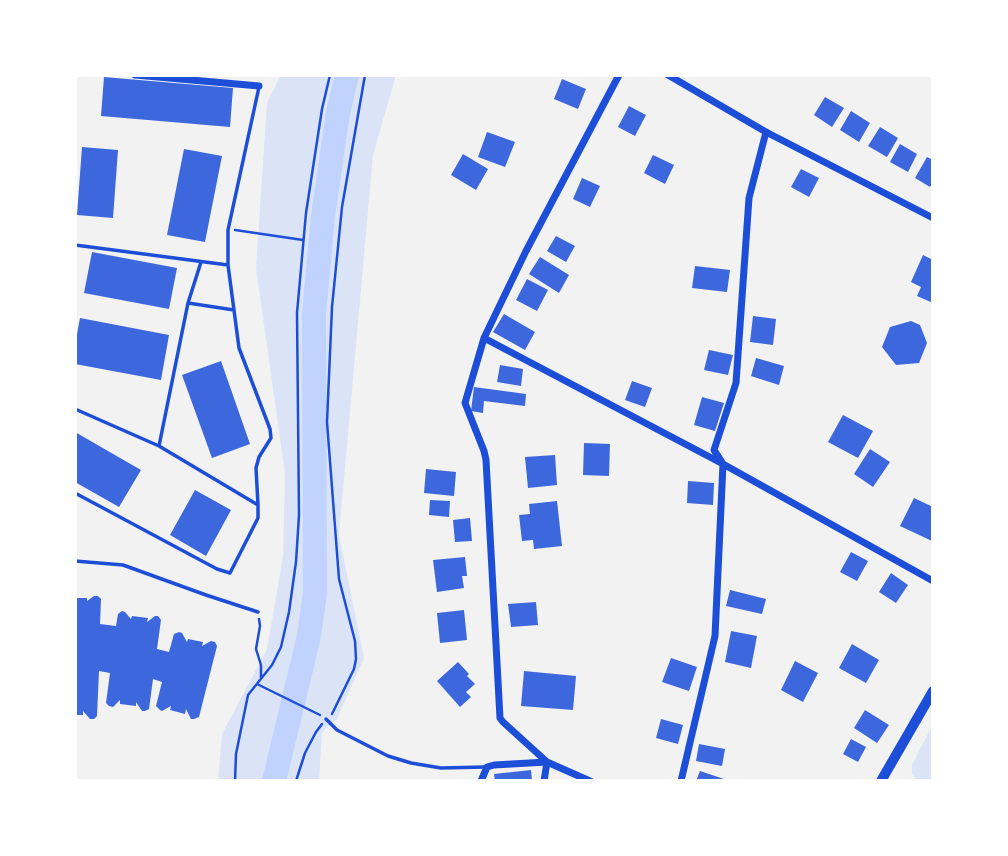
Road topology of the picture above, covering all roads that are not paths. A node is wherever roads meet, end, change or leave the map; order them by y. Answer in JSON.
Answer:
{"nodes":[{"id":1,"x":135,"y":75,"type":"edge"},
{"id":2,"x":619,"y":75,"type":"edge"},
{"id":3,"x":668,"y":75,"type":"edge"},
{"id":4,"x":259,"y":86,"type":"joint"},
{"id":5,"x":766,"y":132,"type":"junction"},
{"id":6,"x":933,"y":218,"type":"edge"},
{"id":7,"x":75,"y":245,"type":"edge"},
{"id":8,"x":201,"y":262,"type":"junction"},
{"id":9,"x":228,"y":265,"type":"junction"},
{"id":10,"x":188,"y":303,"type":"junction"},
{"id":11,"x":234,"y":310,"type":"junction"},
{"id":12,"x":484,"y":338,"type":"junction"},
{"id":13,"x":75,"y":409,"type":"edge"},
{"id":14,"x":159,"y":446,"type":"junction"},
{"id":15,"x":723,"y":464,"type":"junction"},
{"id":16,"x":75,"y":493,"type":"edge"},
{"id":17,"x":258,"y":505,"type":"junction"},
{"id":18,"x":75,"y":561,"type":"edge"},
{"id":19,"x":933,"y":581,"type":"edge"},
{"id":20,"x":258,"y":612,"type":"road end"},
{"id":21,"x":933,"y":691,"type":"edge"},
{"id":22,"x":326,"y":719,"type":"road end"},
{"id":23,"x":547,"y":762,"type":"junction"},
{"id":24,"x":487,"y":767,"type":"junction"},
{"id":25,"x":885,"y":778,"type":"edge"},
{"id":26,"x":481,"y":781,"type":"edge"},
{"id":27,"x":544,"y":781,"type":"edge"},
{"id":28,"x":590,"y":781,"type":"edge"},
{"id":29,"x":681,"y":781,"type":"edge"}],
"edges":[{"from":1,"to":4,"type":"street"},
{"from":2,"to":12,"type":"street"},
{"from":3,"to":5,"type":"street"},
{"from":4,"to":9,"type":"lane"},
{"from":5,"to":6,"type":"street"},
{"from":5,"to":15,"type":"street"},
{"from":7,"to":8,"type":"lane"},
{"from":8,"to":9,"type":"lane"},
{"from":8,"to":10,"type":"lane"},
{"from":9,"to":11,"type":"lane"},
{"from":10,"to":11,"type":"lane"},
{"from":10,"to":14,"type":"lane"},
{"from":11,"to":17,"type":"lane"},
{"from":12,"to":15,"type":"street"},
{"from":12,"to":23,"type":"street"},
{"from":13,"to":14,"type":"lane"},
{"from":14,"to":17,"type":"lane"},
{"from":15,"to":19,"type":"street"},
{"from":15,"to":29,"type":"street"},
{"from":16,"to":17,"type":"lane"},
{"from":18,"to":20,"type":"lane"},
{"from":21,"to":25,"type":"street"},
{"from":22,"to":24,"type":"lane"},
{"from":23,"to":24,"type":"street"},
{"from":23,"to":27,"type":"street"},
{"from":23,"to":28,"type":"street"},
{"from":24,"to":26,"type":"street"}]}
